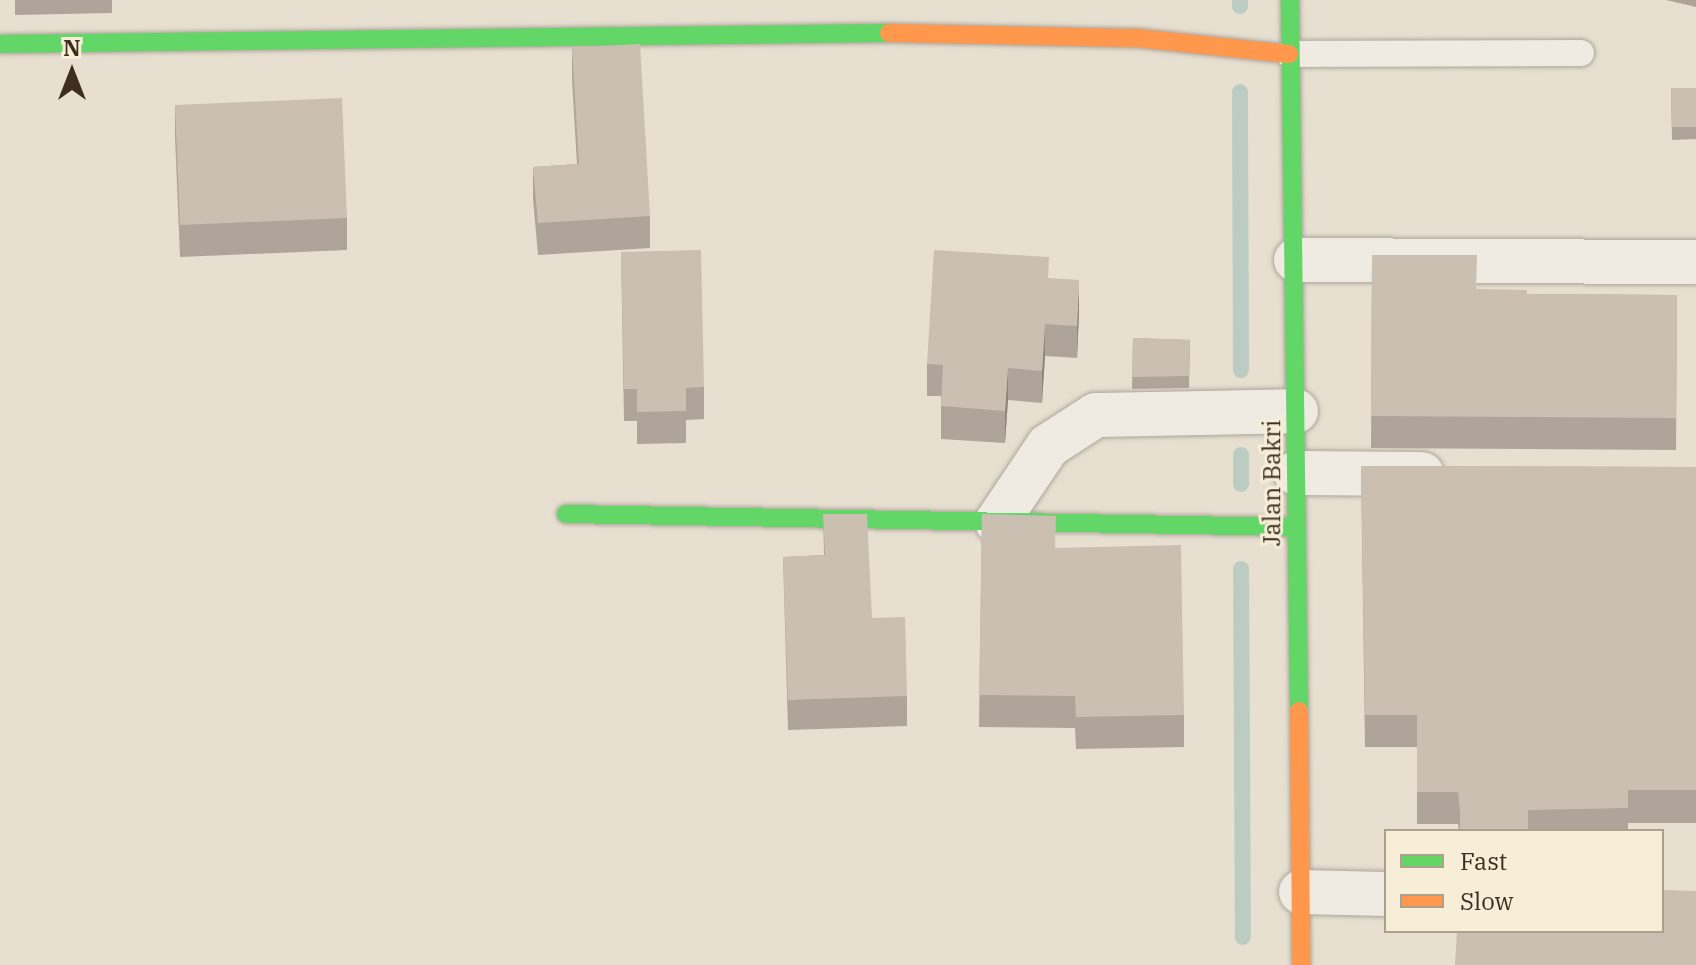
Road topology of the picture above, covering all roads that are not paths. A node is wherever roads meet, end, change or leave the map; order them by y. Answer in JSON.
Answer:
{"nodes":[{"id":1,"x":1290,"y":0,"type":"edge"},
{"id":2,"x":0,"y":44,"type":"edge"},
{"id":3,"x":1581,"y":53,"type":"dead end"},
{"id":4,"x":1289,"y":54,"type":"junction"},
{"id":5,"x":1296,"y":260,"type":"junction"},
{"id":6,"x":1696,"y":262,"type":"edge"},
{"id":7,"x":1296,"y":411,"type":"junction"},
{"id":8,"x":1296,"y":473,"type":"junction"},
{"id":9,"x":1455,"y":474,"type":"edge"},
{"id":10,"x":566,"y":514,"type":"dead end"},
{"id":11,"x":997,"y":522,"type":"junction"},
{"id":12,"x":1296,"y":527,"type":"junction"},
{"id":13,"x":1301,"y":892,"type":"junction"},
{"id":14,"x":1384,"y":894,"type":"edge"},
{"id":15,"x":1301,"y":965,"type":"edge"}],
"edges":[{"from":1,"to":4,"type":"street","name":"Jalan Bakri"},
{"from":2,"to":4,"type":"street"},
{"from":3,"to":4,"type":"lane"},
{"from":4,"to":5,"type":"street","name":"Jalan Bakri"},
{"from":5,"to":6,"type":"street"},
{"from":5,"to":7,"type":"street","name":"Jalan Bakri"},
{"from":7,"to":8,"type":"street","name":"Jalan Bakri"},
{"from":7,"to":11,"type":"street"},
{"from":8,"to":9,"type":"street"},
{"from":8,"to":12,"type":"street","name":"Jalan Bakri"},
{"from":10,"to":11,"type":"street"},
{"from":11,"to":12,"type":"street"},
{"from":12,"to":13,"type":"street","name":"Jalan Bakri"},
{"from":13,"to":14,"type":"street"},
{"from":13,"to":15,"type":"street","name":"Jalan Bakri"}]}
